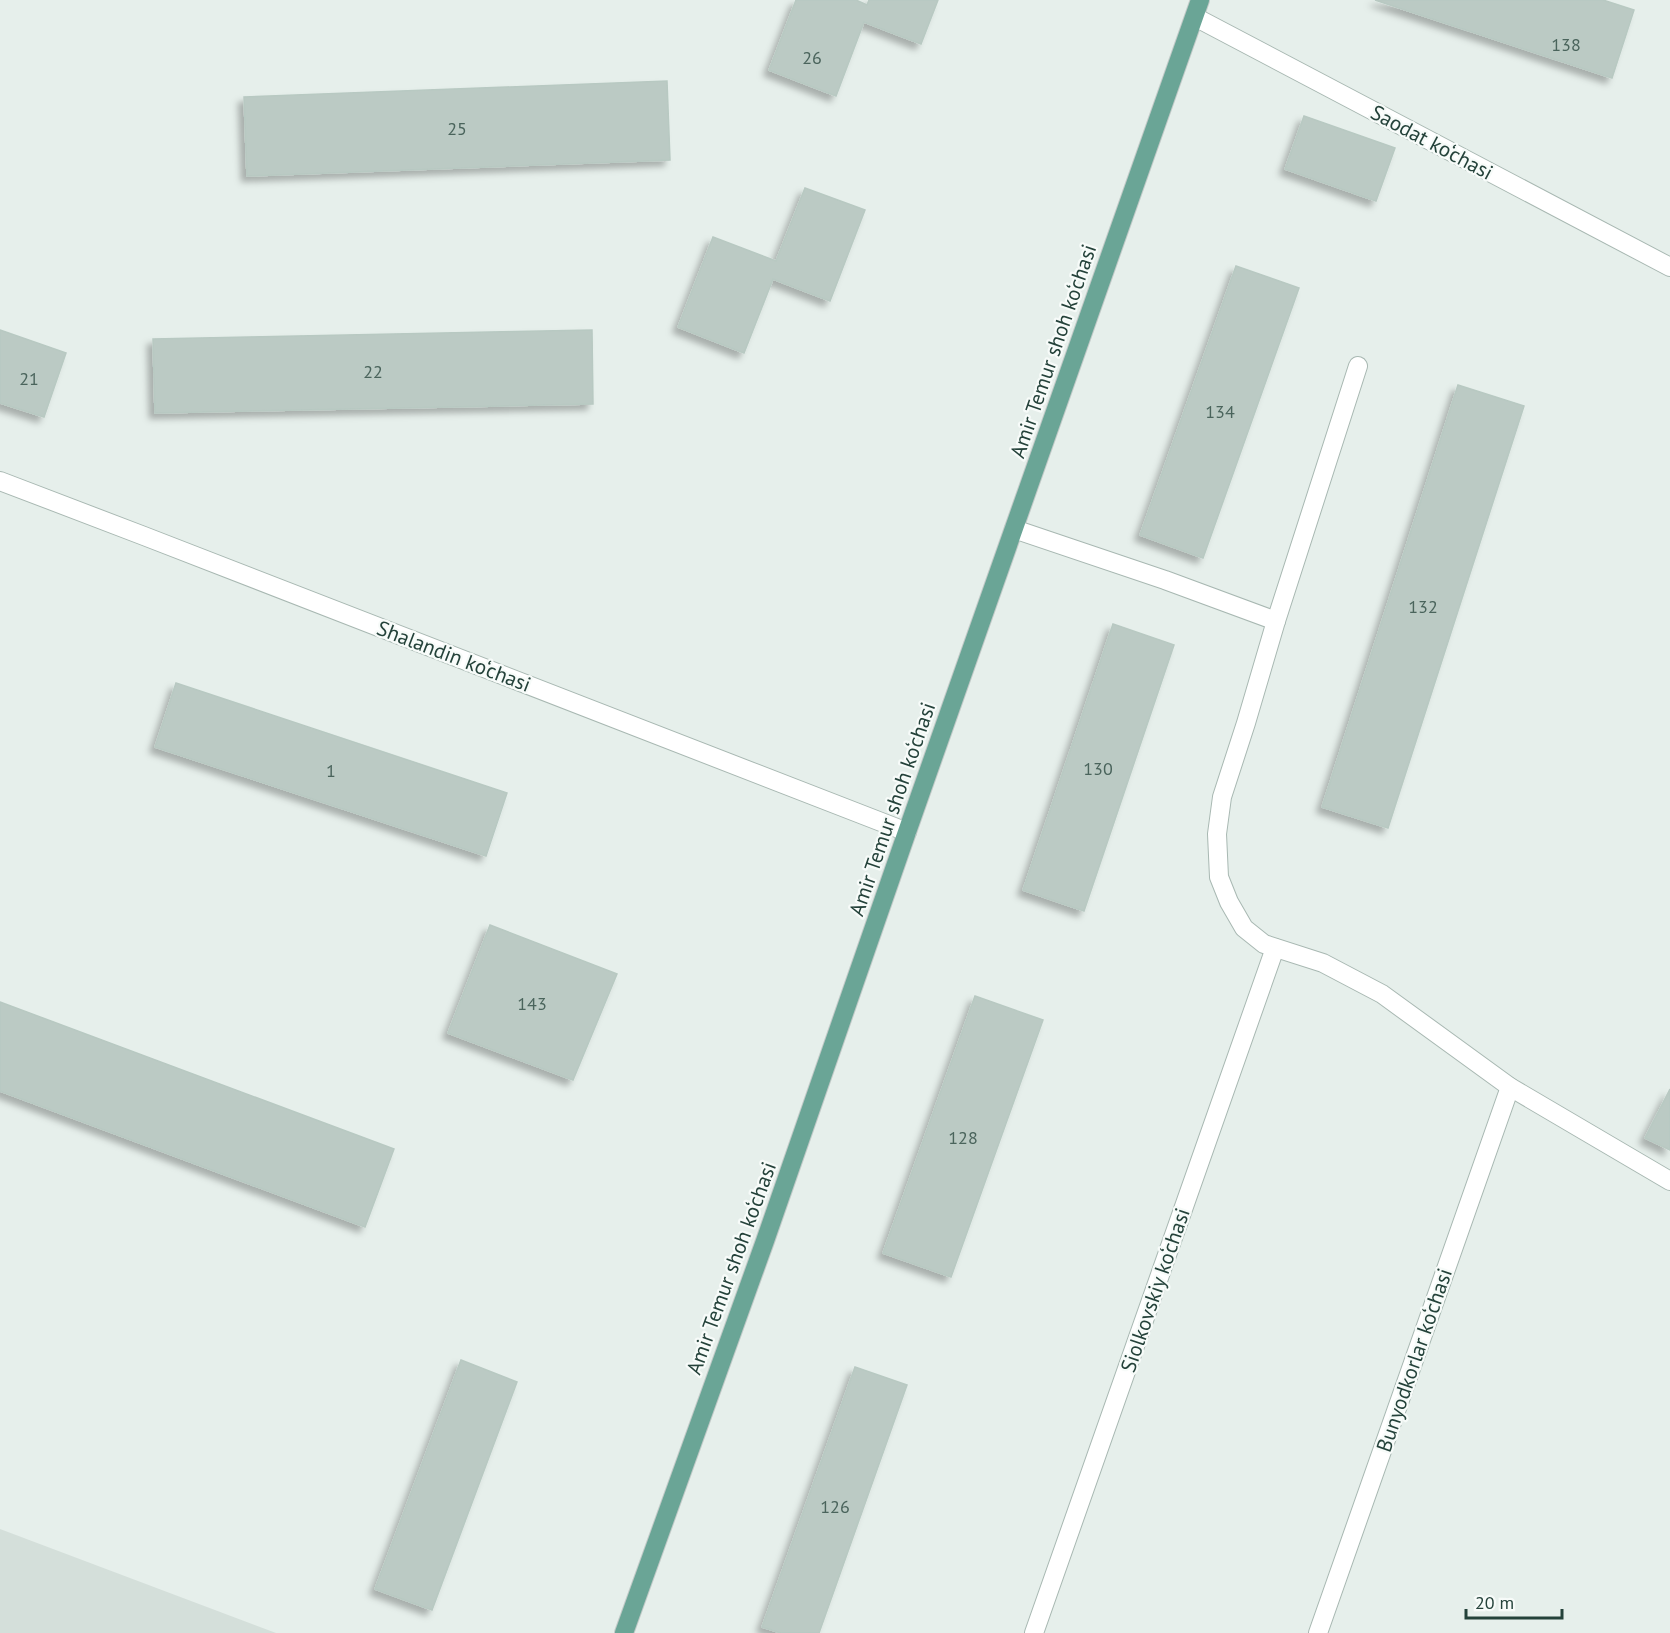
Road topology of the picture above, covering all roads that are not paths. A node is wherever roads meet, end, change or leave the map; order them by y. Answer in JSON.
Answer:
{"nodes":[{"id":1,"x":1198,"y":8,"type":"edge"},
{"id":2,"x":1670,"y":267,"type":"edge"},
{"id":3,"x":1358,"y":366,"type":"dead end"},
{"id":4,"x":0,"y":481,"type":"edge"},
{"id":5,"x":1014,"y":529,"type":"junction"},
{"id":6,"x":1276,"y":621,"type":"junction"},
{"id":7,"x":907,"y":832,"type":"junction"},
{"id":8,"x":1275,"y":948,"type":"junction"},
{"id":9,"x":1510,"y":1087,"type":"junction"},
{"id":10,"x":1670,"y":1181,"type":"edge"},
{"id":11,"x":624,"y":1633,"type":"edge"},
{"id":12,"x":1034,"y":1633,"type":"edge"},
{"id":13,"x":1318,"y":1633,"type":"edge"}],
"edges":[{"from":1,"to":2,"type":"street","name":"Saodat ko‘chasi"},
{"from":1,"to":5,"type":"main road","name":"Amir Temur shoh ko‘chasi"},
{"from":3,"to":6,"type":"street"},
{"from":4,"to":7,"type":"street","name":"Shalandin ko‘chasi"},
{"from":5,"to":6,"type":"street"},
{"from":5,"to":7,"type":"main road","name":"Amir Temur shoh ko‘chasi"},
{"from":6,"to":8,"type":"street"},
{"from":7,"to":11,"type":"main road","name":"Amir Temur shoh ko‘chasi"},
{"from":8,"to":9,"type":"street"},
{"from":8,"to":12,"type":"street","name":"Siolkovskiy ko‘chasi"},
{"from":9,"to":10,"type":"street"},
{"from":9,"to":13,"type":"street","name":"Bunyodkorlar ko‘chasi"}]}
